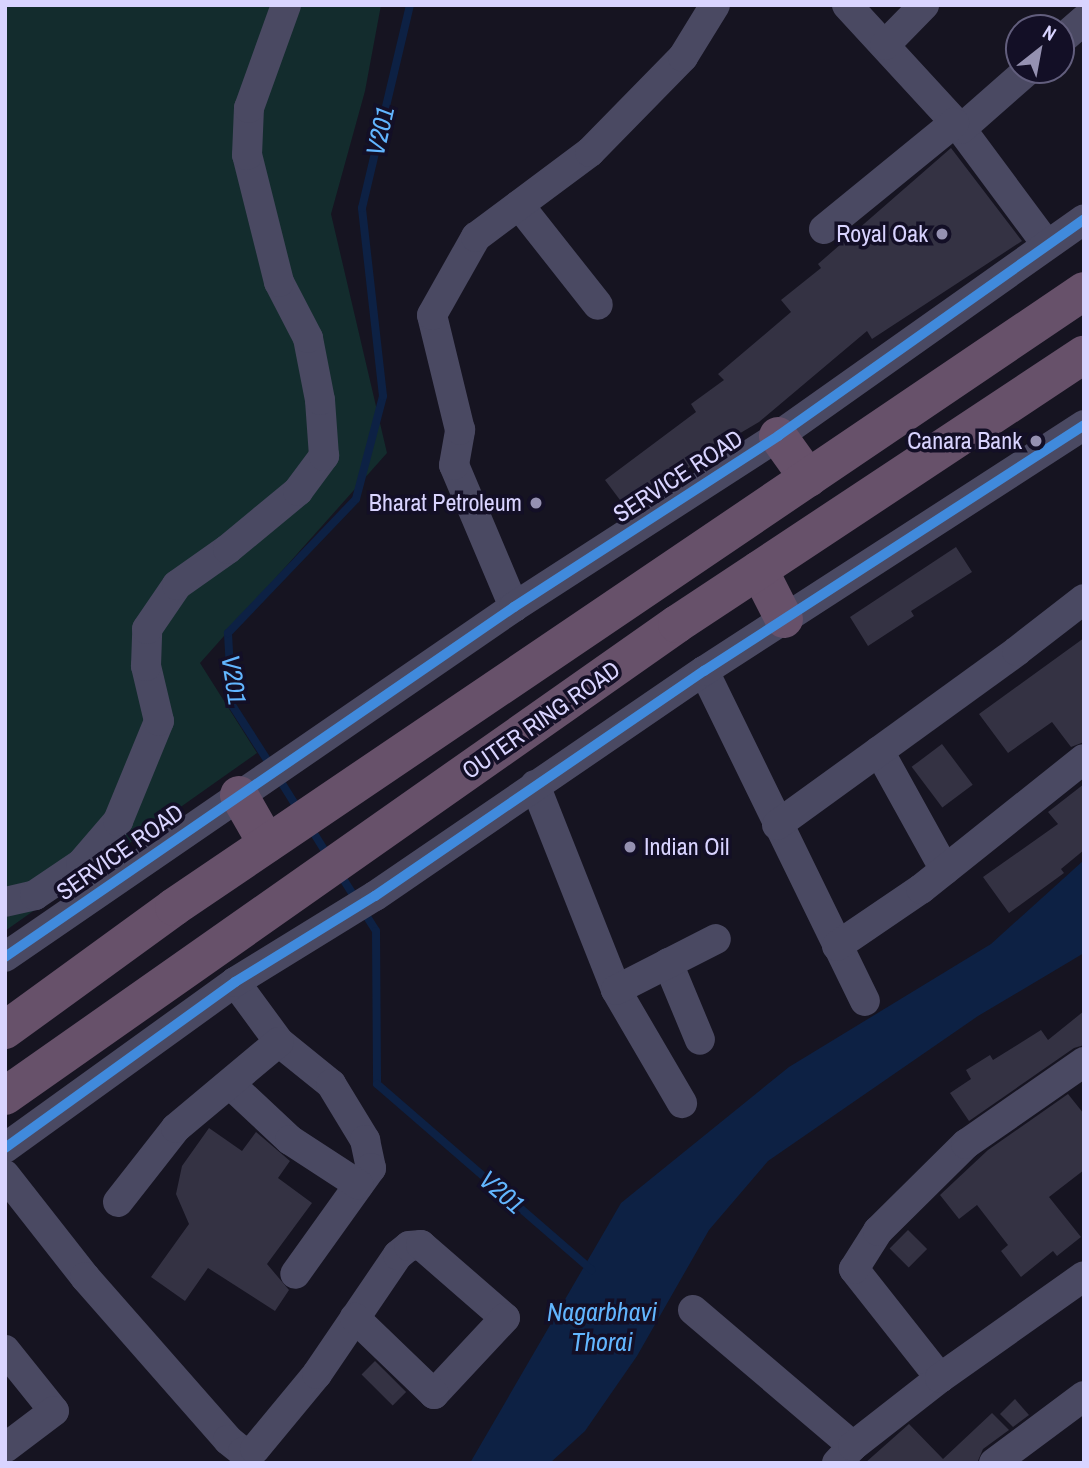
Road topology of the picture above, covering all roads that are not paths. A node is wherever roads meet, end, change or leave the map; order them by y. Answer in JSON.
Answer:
{"nodes":[{"id":1,"x":286,"y":5,"type":"edge"},
{"id":2,"x":715,"y":5,"type":"edge"},
{"id":3,"x":847,"y":5,"type":"edge"},
{"id":4,"x":924,"y":5,"type":"edge"},
{"id":5,"x":885,"y":45,"type":"junction"},
{"id":6,"x":1010,"y":84,"type":"edge"},
{"id":7,"x":957,"y":126,"type":"junction"},
{"id":8,"x":519,"y":205,"type":"junction"},
{"id":9,"x":1084,"y":219,"type":"edge"},
{"id":10,"x":824,"y":229,"type":"dead end"},
{"id":11,"x":1047,"y":244,"type":"junction"},
{"id":12,"x":1084,"y":291,"type":"edge"},
{"id":13,"x":598,"y":305,"type":"dead end"},
{"id":14,"x":1084,"y":355,"type":"edge"},
{"id":15,"x":1084,"y":425,"type":"edge"},
{"id":16,"x":778,"y":436,"type":"junction"},
{"id":17,"x":808,"y":478,"type":"junction"},
{"id":18,"x":759,"y":570,"type":"junction"},
{"id":19,"x":1084,"y":599,"type":"edge"},
{"id":20,"x":514,"y":607,"type":"junction"},
{"id":21,"x":784,"y":618,"type":"junction"},
{"id":22,"x":704,"y":671,"type":"junction"},
{"id":23,"x":879,"y":751,"type":"junction"},
{"id":24,"x":1084,"y":760,"type":"edge"},
{"id":25,"x":535,"y":785,"type":"junction"},
{"id":26,"x":249,"y":789,"type":"junction"},
{"id":27,"x":777,"y":825,"type":"junction"},
{"id":28,"x":292,"y":827,"type":"junction"},
{"id":29,"x":945,"y":870,"type":"junction"},
{"id":30,"x":5,"y":902,"type":"edge"},
{"id":31,"x":716,"y":939,"type":"dead end"},
{"id":32,"x":838,"y":946,"type":"junction"},
{"id":33,"x":5,"y":957,"type":"edge"},
{"id":34,"x":668,"y":963,"type":"junction"},
{"id":35,"x":234,"y":982,"type":"junction"},
{"id":36,"x":616,"y":990,"type":"junction"},
{"id":37,"x":865,"y":1001,"type":"dead end"},
{"id":38,"x":5,"y":1031,"type":"edge"},
{"id":39,"x":700,"y":1040,"type":"dead end"},
{"id":40,"x":279,"y":1042,"type":"junction"},
{"id":41,"x":1084,"y":1062,"type":"edge"},
{"id":42,"x":230,"y":1084,"type":"junction"},
{"id":43,"x":5,"y":1096,"type":"edge"},
{"id":44,"x":682,"y":1103,"type":"dead end"},
{"id":45,"x":5,"y":1148,"type":"edge"},
{"id":46,"x":5,"y":1175,"type":"edge"},
{"id":47,"x":359,"y":1185,"type":"junction"},
{"id":48,"x":118,"y":1202,"type":"dead end"},
{"id":49,"x":295,"y":1275,"type":"dead end"},
{"id":50,"x":1084,"y":1276,"type":"edge"},
{"id":51,"x":693,"y":1310,"type":"dead end"},
{"id":52,"x":355,"y":1318,"type":"junction"},
{"id":53,"x":5,"y":1350,"type":"edge"},
{"id":54,"x":940,"y":1378,"type":"junction"},
{"id":55,"x":1084,"y":1396,"type":"edge"},
{"id":56,"x":5,"y":1448,"type":"edge"},
{"id":57,"x":845,"y":1455,"type":"edge"},
{"id":58,"x":994,"y":1463,"type":"edge"}],
"edges":[{"from":1,"to":30,"type":"street"},
{"from":2,"to":8,"type":"street"},
{"from":3,"to":5,"type":"street"},
{"from":4,"to":5,"type":"street"},
{"from":5,"to":7,"type":"street"},
{"from":6,"to":7,"type":"street"},
{"from":7,"to":10,"type":"street"},
{"from":7,"to":11,"type":"street"},
{"from":8,"to":13,"type":"street"},
{"from":8,"to":20,"type":"street"},
{"from":9,"to":11,"type":"street","name":"SERVICE ROAD"},
{"from":11,"to":16,"type":"street","name":"SERVICE ROAD"},
{"from":12,"to":17,"type":"highway","name":"OUTER RING ROAD"},
{"from":14,"to":18,"type":"highway","name":"OUTER RING ROAD"},
{"from":15,"to":21,"type":"street"},
{"from":16,"to":17,"type":"highway"},
{"from":16,"to":20,"type":"street","name":"SERVICE ROAD"},
{"from":17,"to":28,"type":"highway","name":"OUTER RING ROAD"},
{"from":18,"to":21,"type":"highway"},
{"from":18,"to":43,"type":"highway","name":"OUTER RING ROAD"},
{"from":19,"to":23,"type":"street"},
{"from":20,"to":26,"type":"street","name":"SERVICE ROAD"},
{"from":21,"to":22,"type":"street"},
{"from":22,"to":25,"type":"street"},
{"from":22,"to":27,"type":"street"},
{"from":23,"to":27,"type":"street"},
{"from":23,"to":29,"type":"street"},
{"from":24,"to":29,"type":"street"},
{"from":25,"to":35,"type":"street"},
{"from":25,"to":36,"type":"street"},
{"from":26,"to":28,"type":"highway"},
{"from":26,"to":33,"type":"street","name":"SERVICE ROAD"},
{"from":27,"to":32,"type":"street"},
{"from":28,"to":38,"type":"highway","name":"OUTER RING ROAD"},
{"from":29,"to":32,"type":"street"},
{"from":31,"to":34,"type":"street"},
{"from":32,"to":37,"type":"street"},
{"from":34,"to":36,"type":"street"},
{"from":34,"to":39,"type":"street"},
{"from":35,"to":40,"type":"street"},
{"from":35,"to":45,"type":"street"},
{"from":36,"to":44,"type":"street"},
{"from":40,"to":42,"type":"street"},
{"from":40,"to":47,"type":"street"},
{"from":41,"to":54,"type":"street"},
{"from":42,"to":47,"type":"street"},
{"from":42,"to":48,"type":"street"},
{"from":46,"to":52,"type":"street"},
{"from":47,"to":49,"type":"street"},
{"from":50,"to":54,"type":"street"},
{"from":51,"to":57,"type":"street"},
{"from":52,"to":52,"type":"street"},
{"from":53,"to":56,"type":"street"},
{"from":54,"to":57,"type":"street"},
{"from":55,"to":58,"type":"street"}]}
